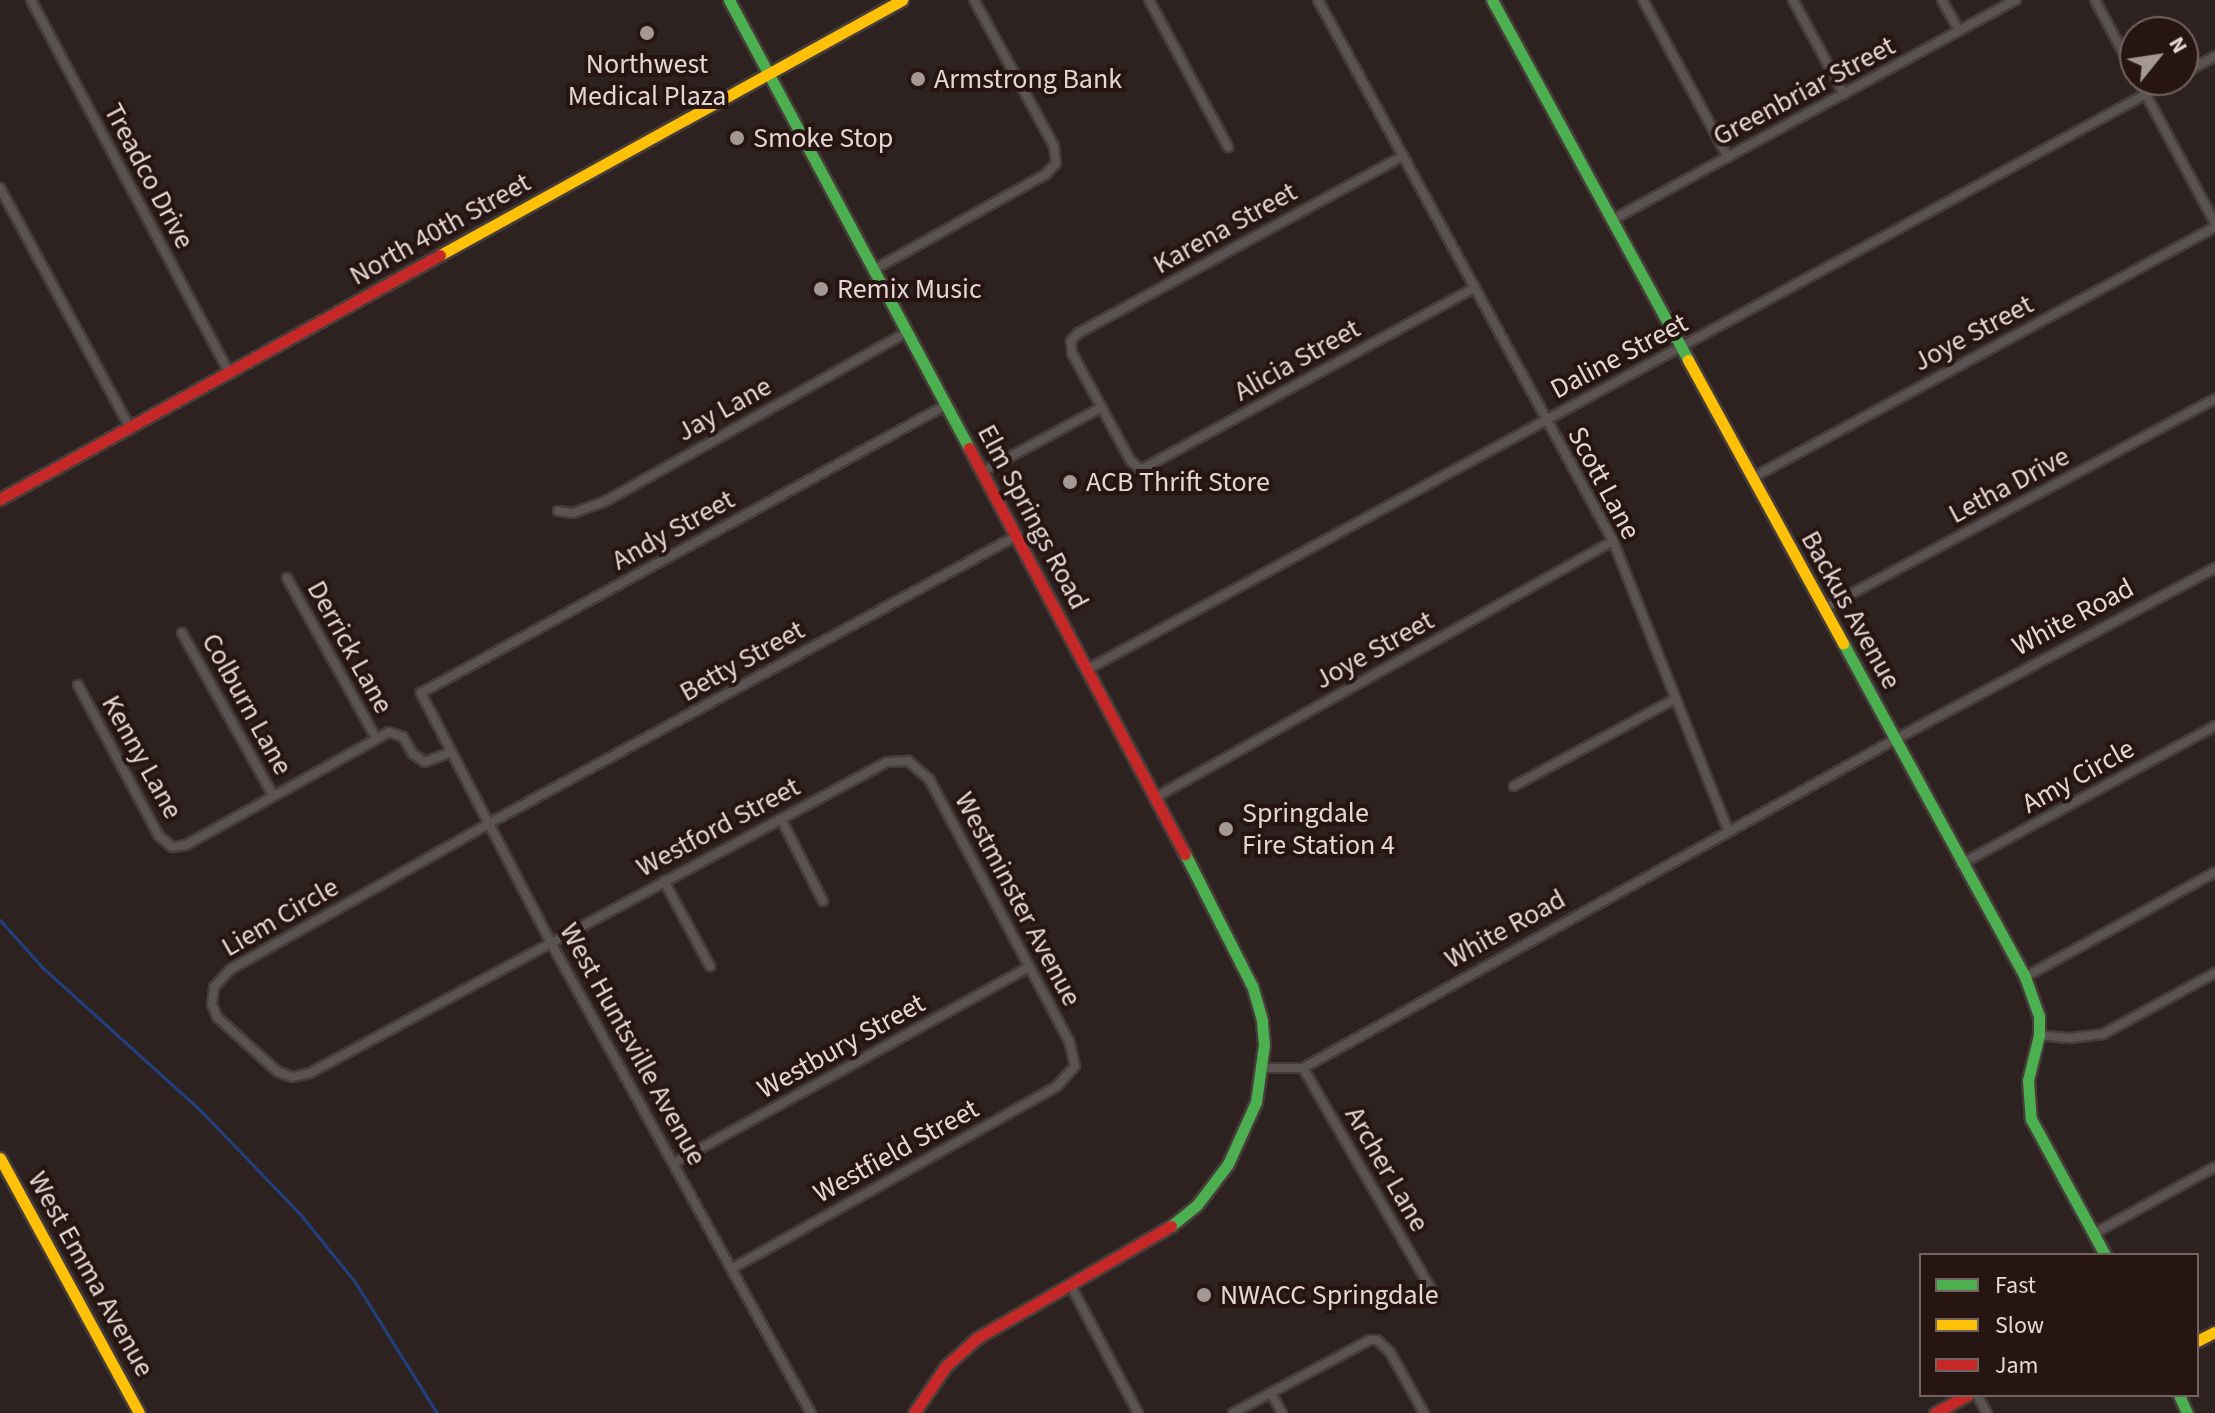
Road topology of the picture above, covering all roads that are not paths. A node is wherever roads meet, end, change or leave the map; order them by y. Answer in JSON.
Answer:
{"nodes":[{"id":1,"x":31,"y":0,"type":"edge"},
{"id":2,"x":729,"y":0,"type":"edge"},
{"id":3,"x":902,"y":0,"type":"edge"},
{"id":4,"x":974,"y":0,"type":"edge"},
{"id":5,"x":1149,"y":0,"type":"edge"},
{"id":6,"x":1318,"y":0,"type":"edge"},
{"id":7,"x":1492,"y":0,"type":"edge"},
{"id":8,"x":1643,"y":0,"type":"edge"},
{"id":9,"x":1793,"y":0,"type":"edge"},
{"id":10,"x":1942,"y":0,"type":"edge"},
{"id":11,"x":2016,"y":0,"type":"edge"},
{"id":12,"x":2095,"y":0,"type":"edge"},
{"id":13,"x":1959,"y":31,"type":"junction"},
{"id":14,"x":2119,"y":45,"type":"edge"},
{"id":15,"x":769,"y":75,"type":"junction"},
{"id":16,"x":1844,"y":94,"type":"junction"},
{"id":17,"x":2142,"y":96,"type":"edge"},
{"id":18,"x":2147,"y":96,"type":"edge"},
{"id":19,"x":1228,"y":147,"type":"dead end"},
{"id":20,"x":1403,"y":156,"type":"junction"},
{"id":21,"x":1728,"y":157,"type":"junction"},
{"id":22,"x":0,"y":188,"type":"edge"},
{"id":23,"x":1612,"y":220,"type":"junction"},
{"id":24,"x":2215,"y":225,"type":"edge"},
{"id":25,"x":873,"y":270,"type":"junction"},
{"id":26,"x":1474,"y":288,"type":"junction"},
{"id":27,"x":907,"y":332,"type":"junction"},
{"id":28,"x":1681,"y":348,"type":"junction"},
{"id":29,"x":229,"y":372,"type":"junction"},
{"id":30,"x":2215,"y":399,"type":"edge"},
{"id":31,"x":946,"y":405,"type":"junction"},
{"id":32,"x":1102,"y":407,"type":"junction"},
{"id":33,"x":1546,"y":420,"type":"junction"},
{"id":34,"x":130,"y":427,"type":"junction"},
{"id":35,"x":982,"y":472,"type":"junction"},
{"id":36,"x":1752,"y":478,"type":"junction"},
{"id":37,"x":0,"y":499,"type":"edge"},
{"id":38,"x":558,"y":511,"type":"dead end"},
{"id":39,"x":1016,"y":536,"type":"junction"},
{"id":40,"x":1613,"y":541,"type":"junction"},
{"id":41,"x":2215,"y":568,"type":"edge"},
{"id":42,"x":287,"y":578,"type":"dead end"},
{"id":43,"x":1823,"y":609,"type":"junction"},
{"id":44,"x":182,"y":633,"type":"dead end"},
{"id":45,"x":1088,"y":669,"type":"junction"},
{"id":46,"x":78,"y":685,"type":"dead end"},
{"id":47,"x":421,"y":693,"type":"joint"},
{"id":48,"x":1675,"y":699,"type":"junction"},
{"id":49,"x":2215,"y":726,"type":"edge"},
{"id":50,"x":376,"y":738,"type":"junction"},
{"id":51,"x":1894,"y":740,"type":"junction"},
{"id":52,"x":451,"y":752,"type":"junction"},
{"id":53,"x":908,"y":761,"type":"joint"},
{"id":54,"x":1514,"y":786,"type":"dead end"},
{"id":55,"x":273,"y":795,"type":"junction"},
{"id":56,"x":1156,"y":797,"type":"junction"},
{"id":57,"x":781,"y":819,"type":"junction"},
{"id":58,"x":488,"y":824,"type":"junction"},
{"id":59,"x":1729,"y":832,"type":"junction"},
{"id":60,"x":1961,"y":864,"type":"junction"},
{"id":61,"x":2215,"y":872,"type":"edge"},
{"id":62,"x":664,"y":881,"type":"junction"},
{"id":63,"x":823,"y":901,"type":"dead end"},
{"id":64,"x":550,"y":941,"type":"junction"},
{"id":65,"x":710,"y":966,"type":"dead end"},
{"id":66,"x":1029,"y":967,"type":"junction"},
{"id":67,"x":2215,"y":973,"type":"edge"},
{"id":68,"x":2025,"y":977,"type":"junction"},
{"id":69,"x":2039,"y":1035,"type":"junction"},
{"id":70,"x":1075,"y":1066,"type":"joint"},
{"id":71,"x":1261,"y":1068,"type":"junction"},
{"id":72,"x":1303,"y":1068,"type":"junction"},
{"id":73,"x":0,"y":1158,"type":"edge"},
{"id":74,"x":674,"y":1163,"type":"junction"},
{"id":75,"x":2215,"y":1167,"type":"edge"},
{"id":76,"x":2093,"y":1234,"type":"junction"},
{"id":77,"x":2104,"y":1253,"type":"edge"},
{"id":78,"x":733,"y":1268,"type":"junction"},
{"id":79,"x":1071,"y":1286,"type":"junction"},
{"id":80,"x":1433,"y":1292,"type":"dead end"},
{"id":81,"x":1271,"y":1393,"type":"junction"},
{"id":82,"x":1964,"y":1397,"type":"edge"},
{"id":83,"x":139,"y":1413,"type":"edge"},
{"id":84,"x":811,"y":1413,"type":"edge"},
{"id":85,"x":914,"y":1413,"type":"edge"},
{"id":86,"x":1138,"y":1413,"type":"edge"},
{"id":87,"x":1233,"y":1413,"type":"edge"},
{"id":88,"x":1282,"y":1413,"type":"edge"},
{"id":89,"x":1424,"y":1413,"type":"edge"},
{"id":90,"x":1935,"y":1413,"type":"edge"}],
"edges":[{"from":1,"to":29,"type":"street","name":"Treadco Drive"},
{"from":2,"to":15,"type":"street","name":"Elm Springs Road"},
{"from":3,"to":15,"type":"street","name":"North 40th Street"},
{"from":4,"to":25,"type":"street"},
{"from":5,"to":19,"type":"street"},
{"from":6,"to":20,"type":"street","name":"Scott Lane"},
{"from":7,"to":23,"type":"street","name":"Backus Avenue"},
{"from":8,"to":21,"type":"street"},
{"from":9,"to":16,"type":"street"},
{"from":10,"to":13,"type":"street"},
{"from":11,"to":13,"type":"street","name":"Greenbriar Street"},
{"from":12,"to":14,"type":"street"},
{"from":13,"to":16,"type":"street","name":"Greenbriar Street"},
{"from":15,"to":25,"type":"street","name":"Elm Springs Road"},
{"from":15,"to":29,"type":"street","name":"North 40th Street"},
{"from":16,"to":21,"type":"street","name":"Greenbriar Street"},
{"from":17,"to":28,"type":"street","name":"Daline Street"},
{"from":18,"to":24,"type":"street"},
{"from":20,"to":26,"type":"street","name":"Scott Lane"},
{"from":20,"to":32,"type":"street","name":"Karena Street"},
{"from":21,"to":23,"type":"street","name":"Greenbriar Street"},
{"from":22,"to":34,"type":"street"},
{"from":23,"to":28,"type":"street","name":"Backus Avenue"},
{"from":24,"to":36,"type":"street","name":"Joye Street"},
{"from":25,"to":27,"type":"street","name":"Elm Springs Road"},
{"from":26,"to":32,"type":"street","name":"Alicia Street"},
{"from":26,"to":33,"type":"street","name":"Scott Lane"},
{"from":27,"to":31,"type":"street","name":"Elm Springs Road"},
{"from":27,"to":38,"type":"street","name":"Jay Lane"},
{"from":28,"to":33,"type":"street","name":"Daline Street"},
{"from":28,"to":36,"type":"street","name":"Backus Avenue"},
{"from":29,"to":34,"type":"street","name":"North 40th Street"},
{"from":30,"to":43,"type":"street","name":"Letha Drive"},
{"from":31,"to":35,"type":"street","name":"Elm Springs Road"},
{"from":31,"to":47,"type":"street","name":"Andy Street"},
{"from":32,"to":35,"type":"street"},
{"from":33,"to":40,"type":"street","name":"Scott Lane"},
{"from":33,"to":45,"type":"street","name":"Daline Street"},
{"from":34,"to":37,"type":"street","name":"North 40th Street"},
{"from":35,"to":39,"type":"street","name":"Elm Springs Road"},
{"from":36,"to":43,"type":"street","name":"Backus Avenue"},
{"from":39,"to":45,"type":"street","name":"Elm Springs Road"},
{"from":39,"to":58,"type":"street","name":"Betty Street"},
{"from":40,"to":48,"type":"street","name":"Scott Lane"},
{"from":40,"to":56,"type":"street","name":"Joye Street"},
{"from":41,"to":51,"type":"street","name":"White Road"},
{"from":42,"to":50,"type":"street","name":"Derrick Lane"},
{"from":43,"to":51,"type":"street","name":"Backus Avenue"},
{"from":44,"to":55,"type":"street","name":"Colburn Lane"},
{"from":45,"to":56,"type":"street","name":"Elm Springs Road"},
{"from":46,"to":55,"type":"street","name":"Kenny Lane"},
{"from":47,"to":52,"type":"street","name":"West Huntsville Avenue"},
{"from":48,"to":54,"type":"street"},
{"from":48,"to":59,"type":"street","name":"Scott Lane"},
{"from":49,"to":60,"type":"street","name":"Amy Circle"},
{"from":50,"to":52,"type":"street"},
{"from":50,"to":55,"type":"street"},
{"from":51,"to":59,"type":"street","name":"White Road"},
{"from":51,"to":60,"type":"street","name":"Backus Avenue"},
{"from":52,"to":58,"type":"street","name":"West Huntsville Avenue"},
{"from":53,"to":57,"type":"street","name":"Westford Street"},
{"from":53,"to":66,"type":"street","name":"Westminster Avenue"},
{"from":56,"to":71,"type":"street","name":"Elm Springs Road"},
{"from":57,"to":62,"type":"street","name":"Westford Street"},
{"from":57,"to":63,"type":"street"},
{"from":58,"to":64,"type":"street","name":"West Huntsville Avenue"},
{"from":58,"to":64,"type":"street","name":"Liem Circle"},
{"from":59,"to":72,"type":"street","name":"White Road"},
{"from":60,"to":68,"type":"street","name":"Backus Avenue"},
{"from":61,"to":68,"type":"street"},
{"from":62,"to":64,"type":"street","name":"Westford Street"},
{"from":62,"to":65,"type":"street"},
{"from":64,"to":74,"type":"street","name":"West Huntsville Avenue"},
{"from":66,"to":70,"type":"street","name":"Westminster Avenue"},
{"from":66,"to":74,"type":"street","name":"Westbury Street"},
{"from":67,"to":69,"type":"street"},
{"from":68,"to":69,"type":"street","name":"Backus Avenue"},
{"from":69,"to":76,"type":"street","name":"Backus Avenue"},
{"from":70,"to":78,"type":"street","name":"Westfield Street"},
{"from":71,"to":72,"type":"street","name":"White Road"},
{"from":71,"to":79,"type":"street"},
{"from":72,"to":80,"type":"street","name":"Archer Lane"},
{"from":73,"to":83,"type":"street","name":"West Emma Avenue"},
{"from":74,"to":78,"type":"street","name":"West Huntsville Avenue"},
{"from":75,"to":76,"type":"street"},
{"from":76,"to":77,"type":"street","name":"Backus Avenue"},
{"from":78,"to":84,"type":"street","name":"West Huntsville Avenue"},
{"from":79,"to":85,"type":"street"},
{"from":79,"to":86,"type":"street"},
{"from":81,"to":87,"type":"street"},
{"from":81,"to":88,"type":"street"},
{"from":81,"to":89,"type":"street"},
{"from":82,"to":90,"type":"street"}]}
